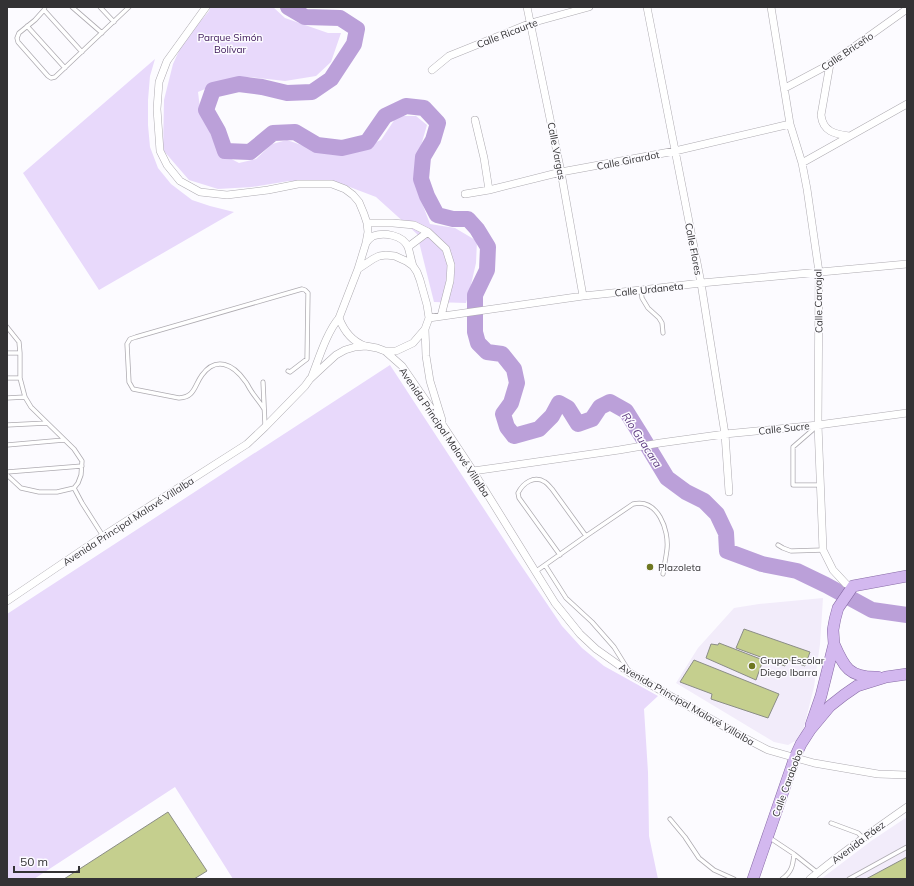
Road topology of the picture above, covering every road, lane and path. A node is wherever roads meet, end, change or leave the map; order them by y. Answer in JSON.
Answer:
{"nodes":[{"id":1,"x":72,"y":7,"type":"edge"},
{"id":2,"x":100,"y":7,"type":"edge"},
{"id":3,"x":129,"y":7,"type":"edge"},
{"id":4,"x":206,"y":7,"type":"edge"},
{"id":5,"x":527,"y":7,"type":"edge"},
{"id":6,"x":589,"y":7,"type":"edge"},
{"id":7,"x":647,"y":7,"type":"edge"},
{"id":8,"x":771,"y":7,"type":"edge"},
{"id":9,"x":45,"y":8,"type":"edge"},
{"id":10,"x":907,"y":9,"type":"edge"},
{"id":11,"x":114,"y":22,"type":"junction"},
{"id":12,"x":531,"y":23,"type":"junction"},
{"id":13,"x":27,"y":26,"type":"junction"},
{"id":14,"x":102,"y":33,"type":"junction"},
{"id":15,"x":82,"y":52,"type":"junction"},
{"id":16,"x":830,"y":64,"type":"junction"},
{"id":17,"x":65,"y":68,"type":"junction"},
{"id":18,"x":432,"y":70,"type":"dead end"},
{"id":19,"x":785,"y":88,"type":"junction"},
{"id":20,"x":907,"y":104,"type":"edge"},
{"id":21,"x":475,"y":120,"type":"dead end"},
{"id":22,"x":790,"y":124,"type":"junction"},
{"id":23,"x":849,"y":136,"type":"junction"},
{"id":24,"x":674,"y":151,"type":"junction"},
{"id":25,"x":802,"y":163,"type":"junction"},
{"id":26,"x":561,"y":172,"type":"junction"},
{"id":27,"x":489,"y":190,"type":"junction"},
{"id":28,"x":466,"y":194,"type":"dead end"},
{"id":29,"x":367,"y":223,"type":"junction"},
{"id":30,"x":428,"y":232,"type":"junction"},
{"id":31,"x":366,"y":243,"type":"junction"},
{"id":32,"x":408,"y":247,"type":"junction"},
{"id":33,"x":907,"y":264,"type":"edge"},
{"id":34,"x":413,"y":266,"type":"junction"},
{"id":35,"x":358,"y":269,"type":"junction"},
{"id":36,"x":819,"y":272,"type":"junction"},
{"id":37,"x":701,"y":283,"type":"junction"},
{"id":38,"x":641,"y":290,"type":"junction"},
{"id":39,"x":583,"y":296,"type":"junction"},
{"id":40,"x":444,"y":315,"type":"junction"},
{"id":41,"x":338,"y":318,"type":"junction"},
{"id":42,"x":429,"y":318,"type":"junction"},
{"id":43,"x":7,"y":327,"type":"edge"},
{"id":44,"x":425,"y":329,"type":"junction"},
{"id":45,"x":7,"y":333,"type":"edge"},
{"id":46,"x":12,"y":333,"type":"junction"},
{"id":47,"x":663,"y":334,"type":"dead end"},
{"id":48,"x":366,"y":346,"type":"junction"},
{"id":49,"x":386,"y":351,"type":"junction"},
{"id":50,"x":7,"y":353,"type":"edge"},
{"id":51,"x":20,"y":353,"type":"junction"},
{"id":52,"x":288,"y":371,"type":"dead end"},
{"id":53,"x":7,"y":378,"type":"edge"},
{"id":54,"x":20,"y":378,"type":"junction"},
{"id":55,"x":310,"y":379,"type":"junction"},
{"id":56,"x":263,"y":382,"type":"dead end"},
{"id":57,"x":25,"y":397,"type":"junction"},
{"id":58,"x":7,"y":398,"type":"edge"},
{"id":59,"x":264,"y":409,"type":"junction"},
{"id":60,"x":907,"y":413,"type":"edge"},
{"id":61,"x":47,"y":423,"type":"junction"},
{"id":62,"x":7,"y":425,"type":"edge"},
{"id":63,"x":818,"y":425,"type":"junction"},
{"id":64,"x":265,"y":427,"type":"junction"},
{"id":65,"x":444,"y":427,"type":"junction"},
{"id":66,"x":725,"y":434,"type":"junction"},
{"id":67,"x":64,"y":440,"type":"junction"},
{"id":68,"x":7,"y":445,"type":"edge"},
{"id":69,"x":82,"y":466,"type":"junction"},
{"id":70,"x":473,"y":471,"type":"junction"},
{"id":71,"x":7,"y":472,"type":"edge"},
{"id":72,"x":7,"y":475,"type":"edge"},
{"id":73,"x":820,"y":485,"type":"junction"},
{"id":74,"x":74,"y":488,"type":"junction"},
{"id":75,"x":729,"y":492,"type":"dead end"},
{"id":76,"x":103,"y":536,"type":"junction"},
{"id":77,"x":586,"y":536,"type":"junction"},
{"id":78,"x":778,"y":544,"type":"dead end"},
{"id":79,"x":823,"y":550,"type":"junction"},
{"id":80,"x":560,"y":555,"type":"junction"},
{"id":81,"x":545,"y":565,"type":"junction"},
{"id":82,"x":535,"y":572,"type":"junction"},
{"id":83,"x":663,"y":574,"type":"dead end"},
{"id":84,"x":907,"y":576,"type":"edge"},
{"id":85,"x":851,"y":589,"type":"junction"},
{"id":86,"x":7,"y":601,"type":"edge"},
{"id":87,"x":834,"y":644,"type":"junction"},
{"id":88,"x":630,"y":673,"type":"junction"},
{"id":89,"x":907,"y":674,"type":"edge"},
{"id":90,"x":886,"y":677,"type":"junction"},
{"id":91,"x":810,"y":730,"type":"junction"},
{"id":92,"x":795,"y":757,"type":"junction"},
{"id":93,"x":907,"y":775,"type":"edge"},
{"id":94,"x":907,"y":807,"type":"edge"},
{"id":95,"x":670,"y":819,"type":"dead end"},
{"id":96,"x":831,"y":823,"type":"dead end"},
{"id":97,"x":767,"y":837,"type":"junction"},
{"id":98,"x":863,"y":838,"type":"junction"},
{"id":99,"x":907,"y":847,"type":"edge"},
{"id":100,"x":794,"y":854,"type":"junction"},
{"id":101,"x":818,"y":872,"type":"junction"},
{"id":102,"x":734,"y":879,"type":"edge"},
{"id":103,"x":753,"y":879,"type":"edge"},
{"id":104,"x":782,"y":879,"type":"edge"},
{"id":105,"x":810,"y":879,"type":"edge"},
{"id":106,"x":850,"y":879,"type":"edge"}],
"edges":[{"from":1,"to":14,"type":"lane"},
{"from":2,"to":11,"type":"lane"},
{"from":3,"to":11,"type":"lane"},
{"from":4,"to":29,"type":"street"},
{"from":5,"to":12,"type":"street","name":"Calle Vargas"},
{"from":6,"to":12,"type":"street","name":"Calle Ricaurte"},
{"from":7,"to":24,"type":"street","name":"Calle Flores"},
{"from":8,"to":19,"type":"street","name":"Calle Carvajal"},
{"from":9,"to":13,"type":"lane"},
{"from":9,"to":15,"type":"lane"},
{"from":10,"to":16,"type":"street","name":"Calle Briceño"},
{"from":11,"to":14,"type":"lane"},
{"from":12,"to":18,"type":"street","name":"Calle Ricaurte"},
{"from":12,"to":26,"type":"street","name":"Calle Vargas"},
{"from":13,"to":17,"type":"lane"},
{"from":13,"to":17,"type":"lane"},
{"from":14,"to":15,"type":"lane"},
{"from":15,"to":17,"type":"lane"},
{"from":16,"to":19,"type":"street","name":"Calle Briceño"},
{"from":16,"to":23,"type":"street"},
{"from":19,"to":22,"type":"street","name":"Calle Carvajal"},
{"from":20,"to":23,"type":"street"},
{"from":21,"to":27,"type":"street"},
{"from":22,"to":24,"type":"street","name":"Calle Girardot"},
{"from":22,"to":25,"type":"street","name":"Calle Carvajal"},
{"from":23,"to":25,"type":"street"},
{"from":24,"to":26,"type":"street","name":"Calle Girardot"},
{"from":24,"to":37,"type":"street","name":"Calle Flores"},
{"from":25,"to":36,"type":"street","name":"Calle Carvajal"},
{"from":26,"to":27,"type":"street","name":"Calle Girardot"},
{"from":26,"to":39,"type":"street","name":"Calle Vargas"},
{"from":27,"to":28,"type":"street","name":"Calle Girardot"},
{"from":29,"to":30,"type":"street"},
{"from":29,"to":31,"type":"street"},
{"from":30,"to":32,"type":"street"},
{"from":30,"to":40,"type":"street"},
{"from":31,"to":32,"type":"street"},
{"from":31,"to":35,"type":"street"},
{"from":32,"to":34,"type":"street"},
{"from":33,"to":36,"type":"street","name":"Calle Urdaneta"},
{"from":34,"to":35,"type":"street"},
{"from":34,"to":42,"type":"street"},
{"from":35,"to":41,"type":"street"},
{"from":36,"to":37,"type":"street","name":"Calle Urdaneta"},
{"from":36,"to":63,"type":"street","name":"Calle Carvajal"},
{"from":37,"to":38,"type":"street","name":"Calle Urdaneta"},
{"from":37,"to":66,"type":"street","name":"Calle Flores"},
{"from":38,"to":39,"type":"street","name":"Calle Urdaneta"},
{"from":38,"to":47,"type":"lane"},
{"from":39,"to":40,"type":"street","name":"Calle Urdaneta"},
{"from":40,"to":42,"type":"street","name":"Calle Urdaneta"},
{"from":41,"to":48,"type":"street"},
{"from":41,"to":55,"type":"street"},
{"from":42,"to":44,"type":"street"},
{"from":43,"to":46,"type":"lane"},
{"from":44,"to":49,"type":"street"},
{"from":44,"to":65,"type":"street"},
{"from":45,"to":46,"type":"lane"},
{"from":46,"to":51,"type":"lane"},
{"from":48,"to":49,"type":"street","name":"Avenida Principal Malavé Villalba"},
{"from":48,"to":55,"type":"street","name":"Avenida Principal Malavé Villalba"},
{"from":49,"to":65,"type":"street","name":"Avenida Principal Malavé Villalba"},
{"from":50,"to":51,"type":"lane"},
{"from":51,"to":54,"type":"lane"},
{"from":52,"to":59,"type":"lane"},
{"from":53,"to":54,"type":"lane"},
{"from":54,"to":57,"type":"lane"},
{"from":55,"to":64,"type":"street","name":"Avenida Principal Malavé Villalba"},
{"from":56,"to":59,"type":"lane"},
{"from":57,"to":58,"type":"lane"},
{"from":57,"to":61,"type":"lane"},
{"from":59,"to":64,"type":"lane"},
{"from":60,"to":63,"type":"street","name":"Calle Sucre"},
{"from":61,"to":62,"type":"lane"},
{"from":61,"to":67,"type":"lane"},
{"from":63,"to":66,"type":"street","name":"Calle Sucre"},
{"from":63,"to":73,"type":"street","name":"Calle Carvajal"},
{"from":63,"to":73,"type":"lane"},
{"from":64,"to":76,"type":"street","name":"Avenida Principal Malavé Villalba"},
{"from":65,"to":70,"type":"street","name":"Avenida Principal Malavé Villalba"},
{"from":66,"to":70,"type":"street","name":"Calle Sucre"},
{"from":66,"to":75,"type":"street","name":"Calle Flores"},
{"from":67,"to":68,"type":"lane"},
{"from":67,"to":69,"type":"lane"},
{"from":69,"to":71,"type":"lane"},
{"from":69,"to":74,"type":"lane"},
{"from":70,"to":82,"type":"street","name":"Avenida Principal Malavé Villalba"},
{"from":72,"to":74,"type":"lane"},
{"from":73,"to":79,"type":"street","name":"Calle Carvajal"},
{"from":74,"to":76,"type":"lane"},
{"from":76,"to":86,"type":"street","name":"Avenida Principal Malavé Villalba"},
{"from":77,"to":80,"type":"lane"},
{"from":77,"to":80,"type":"lane"},
{"from":77,"to":83,"type":"lane"},
{"from":78,"to":79,"type":"lane"},
{"from":79,"to":85,"type":"street","name":"Calle Carvajal"},
{"from":80,"to":81,"type":"lane"},
{"from":81,"to":82,"type":"lane"},
{"from":81,"to":88,"type":"lane"},
{"from":82,"to":88,"type":"street","name":"Avenida Principal Malavé Villalba"},
{"from":84,"to":85,"type":"main road"},
{"from":85,"to":87,"type":"main road"},
{"from":87,"to":90,"type":"main road"},
{"from":87,"to":91,"type":"main road"},
{"from":88,"to":92,"type":"street","name":"Avenida Principal Malavé Villalba"},
{"from":89,"to":90,"type":"main road","name":"Calle Carabobo"},
{"from":90,"to":91,"type":"main road","name":"Calle Carabobo"},
{"from":91,"to":92,"type":"main road","name":"Calle Carabobo"},
{"from":92,"to":93,"type":"street","name":"Avenida Principal Malavé Villalba"},
{"from":92,"to":97,"type":"main road","name":"Calle Carabobo"},
{"from":94,"to":98,"type":"street","name":"Avenida Páez"},
{"from":95,"to":102,"type":"lane"},
{"from":96,"to":98,"type":"lane"},
{"from":97,"to":100,"type":"lane"},
{"from":97,"to":103,"type":"main road","name":"Calle Carabobo"},
{"from":98,"to":101,"type":"street","name":"Avenida Páez"},
{"from":99,"to":106,"type":"lane"},
{"from":100,"to":101,"type":"lane"},
{"from":100,"to":104,"type":"lane"},
{"from":101,"to":105,"type":"street","name":"Avenida Páez"}]}
